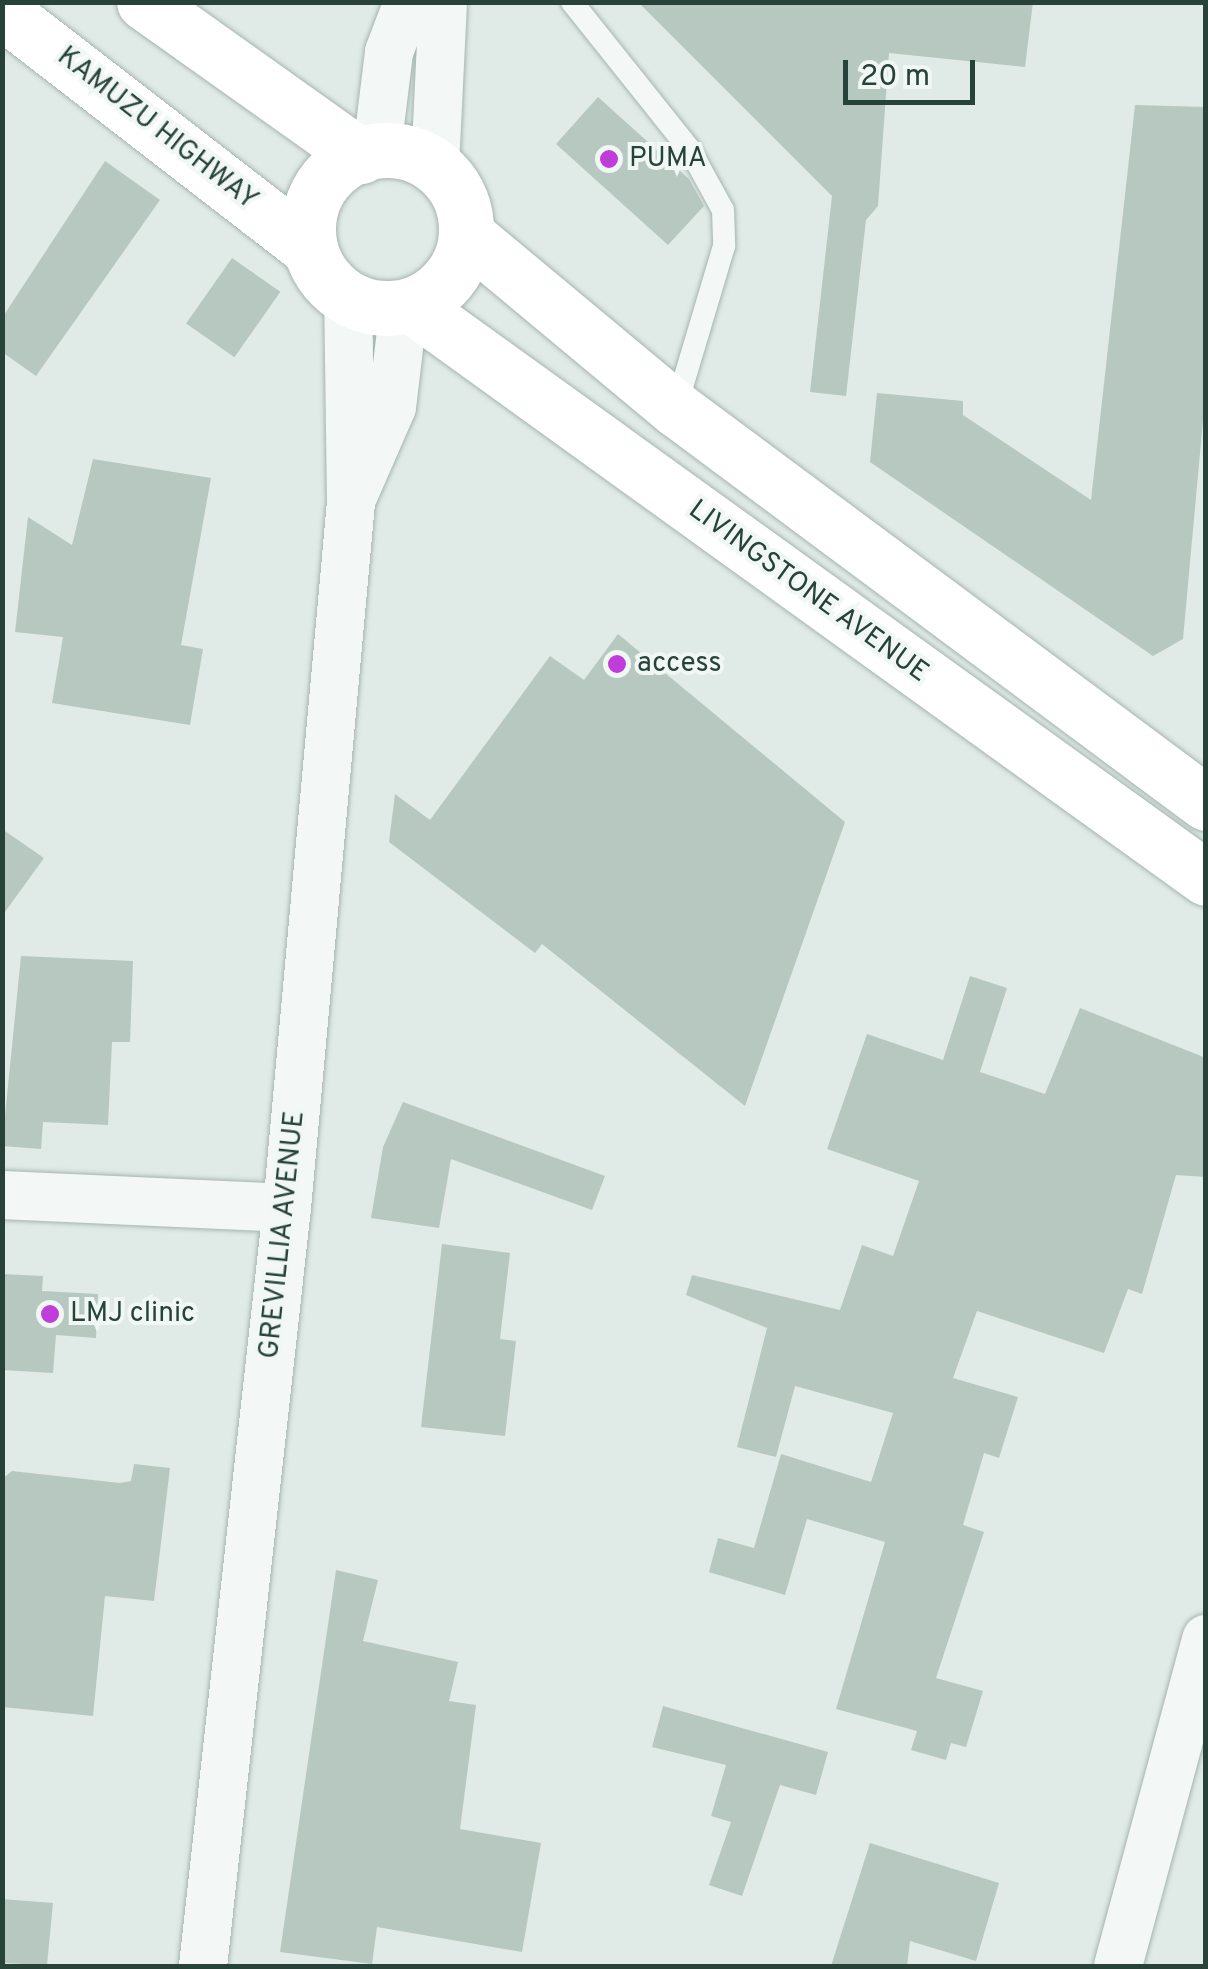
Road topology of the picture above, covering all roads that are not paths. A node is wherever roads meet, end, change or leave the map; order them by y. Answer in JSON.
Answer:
{"nodes":[{"id":1,"x":144,"y":2,"type":"edge"},
{"id":2,"x":408,"y":2,"type":"edge"},
{"id":3,"x":444,"y":2,"type":"edge"},
{"id":4,"x":572,"y":2,"type":"edge"},
{"id":5,"x":2,"y":11,"type":"edge"},
{"id":6,"x":369,"y":153,"type":"junction"},
{"id":7,"x":435,"y":166,"type":"junction"},
{"id":8,"x":467,"y":235,"type":"junction"},
{"id":9,"x":310,"y":250,"type":"junction"},
{"id":10,"x":348,"y":300,"type":"junction"},
{"id":11,"x":408,"y":306,"type":"junction"},
{"id":12,"x":676,"y":409,"type":"junction"},
{"id":13,"x":351,"y":502,"type":"junction"},
{"id":14,"x":1206,"y":803,"type":"edge"},
{"id":15,"x":1206,"y":878,"type":"edge"},
{"id":16,"x":2,"y":1195,"type":"edge"},
{"id":17,"x":287,"y":1208,"type":"junction"},
{"id":18,"x":1206,"y":1639,"type":"edge"},
{"id":19,"x":203,"y":1966,"type":"edge"},
{"id":20,"x":1118,"y":1966,"type":"edge"}],
"edges":[{"from":1,"to":6,"type":"highway"},
{"from":2,"to":6,"type":"street"},
{"from":3,"to":7,"type":"street"},
{"from":4,"to":12,"type":"lane"},
{"from":5,"to":9,"type":"highway","name":"KAMUZU HIGHWAY"},
{"from":6,"to":7,"type":"highway"},
{"from":6,"to":9,"type":"highway"},
{"from":7,"to":8,"type":"highway"},
{"from":8,"to":11,"type":"highway"},
{"from":8,"to":12,"type":"highway"},
{"from":9,"to":10,"type":"highway"},
{"from":10,"to":11,"type":"highway"},
{"from":10,"to":13,"type":"street"},
{"from":11,"to":13,"type":"street"},
{"from":11,"to":15,"type":"highway","name":"LIVINGSTONE AVENUE"},
{"from":12,"to":14,"type":"highway"},
{"from":13,"to":17,"type":"street","name":"GREVILLIA AVENUE"},
{"from":16,"to":17,"type":"street"},
{"from":17,"to":19,"type":"street","name":"GREVILLIA AVENUE"},
{"from":18,"to":20,"type":"street"}]}
